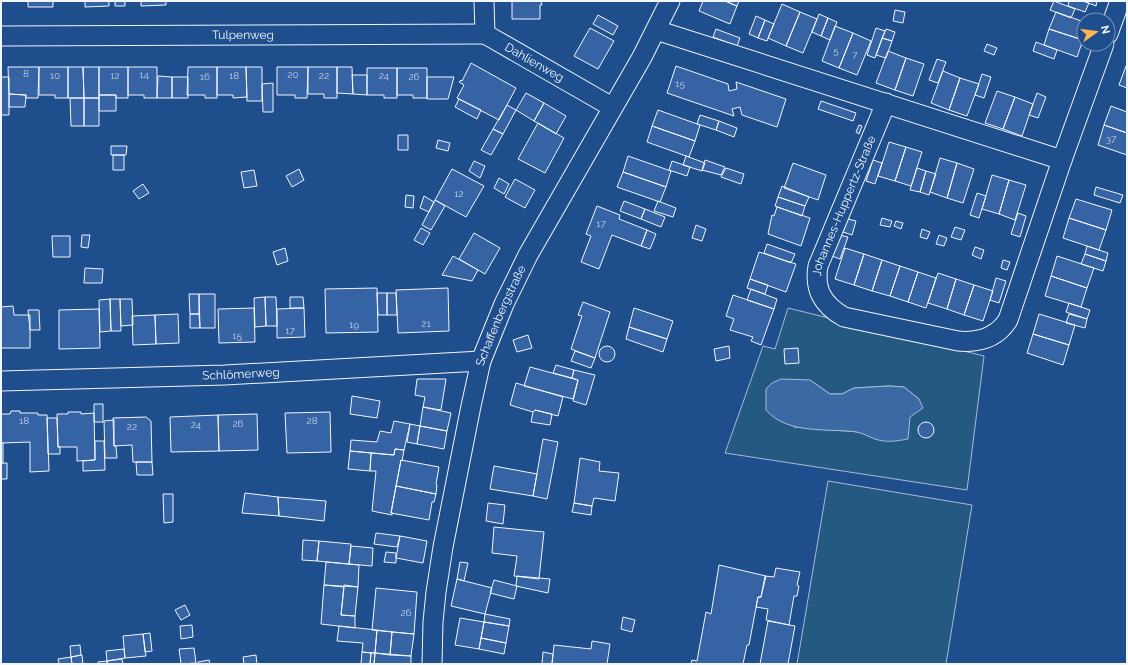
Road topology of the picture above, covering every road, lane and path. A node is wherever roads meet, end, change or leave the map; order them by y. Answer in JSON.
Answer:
{"nodes":[{"id":1,"x":484,"y":1,"type":"edge"},
{"id":2,"x":670,"y":1,"type":"edge"},
{"id":3,"x":1120,"y":1,"type":"edge"},
{"id":4,"x":1116,"y":12,"type":"edge"},
{"id":5,"x":656,"y":30,"type":"junction"},
{"id":6,"x":485,"y":34,"type":"junction"},
{"id":7,"x":1,"y":36,"type":"edge"},
{"id":8,"x":1101,"y":52,"type":"edge"},
{"id":9,"x":886,"y":104,"type":"junction"},
{"id":10,"x":612,"y":107,"type":"junction"},
{"id":11,"x":1062,"y":160,"type":"junction"},
{"id":12,"x":481,"y":360,"type":"junction"},
{"id":13,"x":1,"y":381,"type":"edge"},
{"id":14,"x":432,"y":664,"type":"edge"}],
"edges":[{"from":1,"to":6,"type":"street"},
{"from":2,"to":5,"type":"street","name":"Schaffenbergstraße"},
{"from":3,"to":4,"type":"street"},
{"from":5,"to":9,"type":"street"},
{"from":5,"to":10,"type":"street","name":"Schaffenbergstraße"},
{"from":6,"to":7,"type":"street","name":"Tulpenweg"},
{"from":6,"to":10,"type":"street","name":"Dahlienweg"},
{"from":8,"to":11,"type":"street","name":"Johannes-Huppertz-Straße"},
{"from":9,"to":11,"type":"street"},
{"from":9,"to":11,"type":"street","name":"Johannes-Huppertz-Straße"},
{"from":10,"to":12,"type":"street","name":"Schaffenbergstraße"},
{"from":12,"to":13,"type":"street","name":"Schlömerweg"},
{"from":12,"to":14,"type":"street","name":"Schaffenbergstraße"}]}
